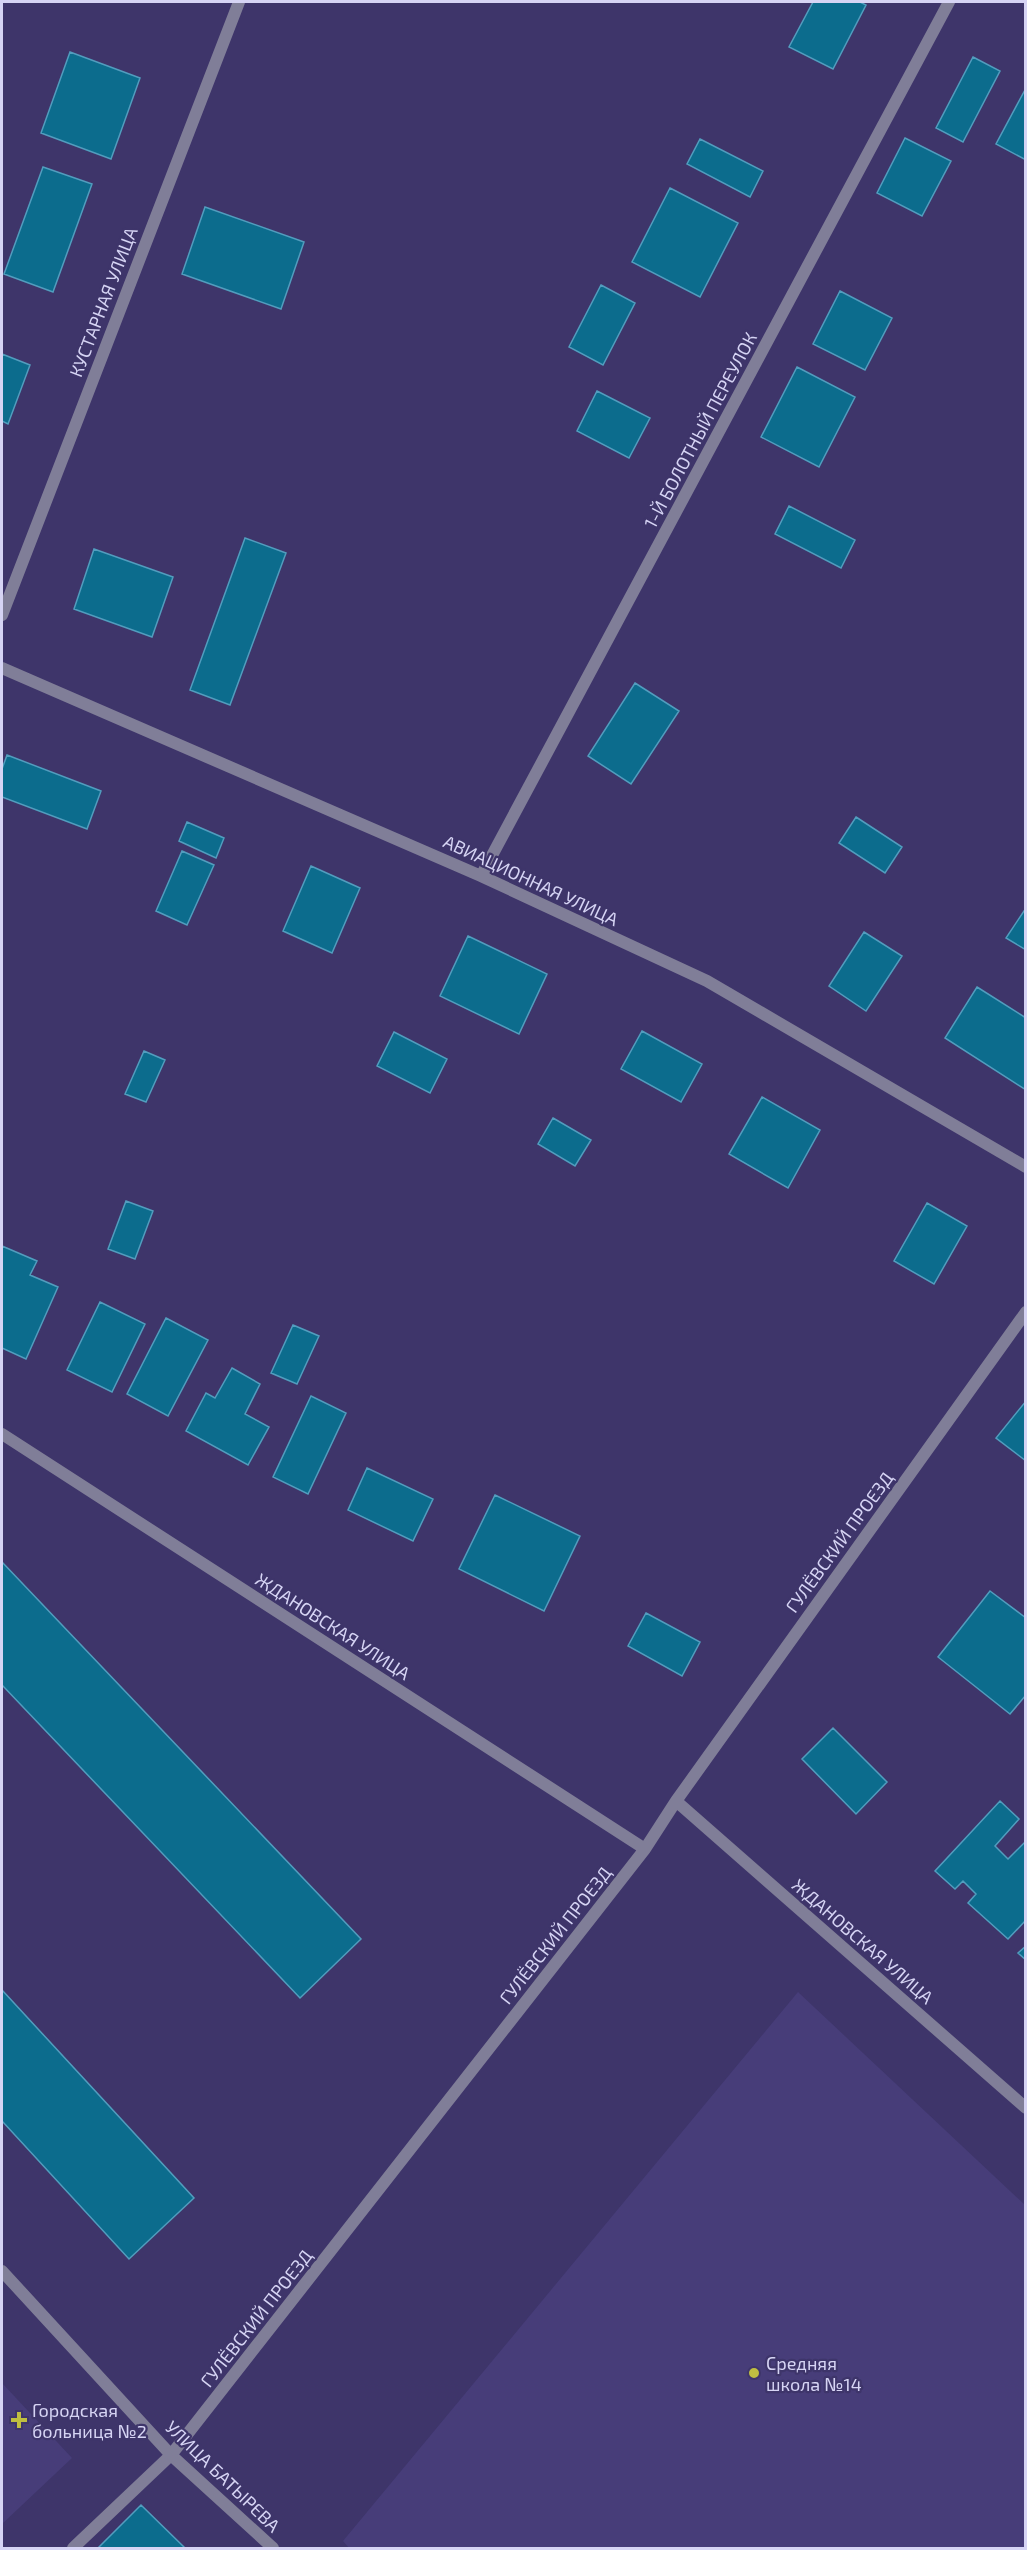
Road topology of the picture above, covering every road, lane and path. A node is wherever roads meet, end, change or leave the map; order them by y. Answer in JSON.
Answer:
{"nodes":[{"id":1,"x":239,"y":2,"type":"edge"},
{"id":2,"x":949,"y":2,"type":"edge"},
{"id":3,"x":2,"y":615,"type":"edge"},
{"id":4,"x":2,"y":668,"type":"edge"},
{"id":5,"x":481,"y":876,"type":"junction"},
{"id":6,"x":1026,"y":1167,"type":"edge"},
{"id":7,"x":1026,"y":1312,"type":"edge"},
{"id":8,"x":2,"y":1434,"type":"edge"},
{"id":9,"x":676,"y":1801,"type":"junction"},
{"id":10,"x":645,"y":1849,"type":"junction"},
{"id":11,"x":1026,"y":2108,"type":"edge"},
{"id":12,"x":2,"y":2271,"type":"edge"},
{"id":13,"x":171,"y":2455,"type":"junction"},
{"id":14,"x":73,"y":2548,"type":"edge"},
{"id":15,"x":273,"y":2548,"type":"edge"}],
"edges":[{"from":1,"to":3,"type":"street","name":"КУСТАРНАЯ УЛИЦА"},
{"from":2,"to":5,"type":"street","name":"1-Й БОЛОТНЫЙ ПЕРЕУЛОК"},
{"from":4,"to":5,"type":"street","name":"АВИАЦИОННАЯ УЛИЦА"},
{"from":5,"to":6,"type":"street","name":"АВИАЦИОННАЯ УЛИЦА"},
{"from":7,"to":9,"type":"street","name":"ГУЛЁВСКИЙ ПРОЕЗД"},
{"from":8,"to":10,"type":"street","name":"ЖДАНОВСКАЯ УЛИЦА"},
{"from":9,"to":10,"type":"street","name":"ГУЛЁВСКИЙ ПРОЕЗД"},
{"from":9,"to":11,"type":"street","name":"ЖДАНОВСКАЯ УЛИЦА"},
{"from":10,"to":13,"type":"street","name":"ГУЛЁВСКИЙ ПРОЕЗД"},
{"from":12,"to":13,"type":"street","name":"УЛИЦА БАТЫРЕВА"},
{"from":13,"to":14,"type":"street","name":"ГУЛЁВСКИЙ ПРОЕЗД"},
{"from":13,"to":15,"type":"street","name":"УЛИЦА БАТЫРЕВА"}]}
